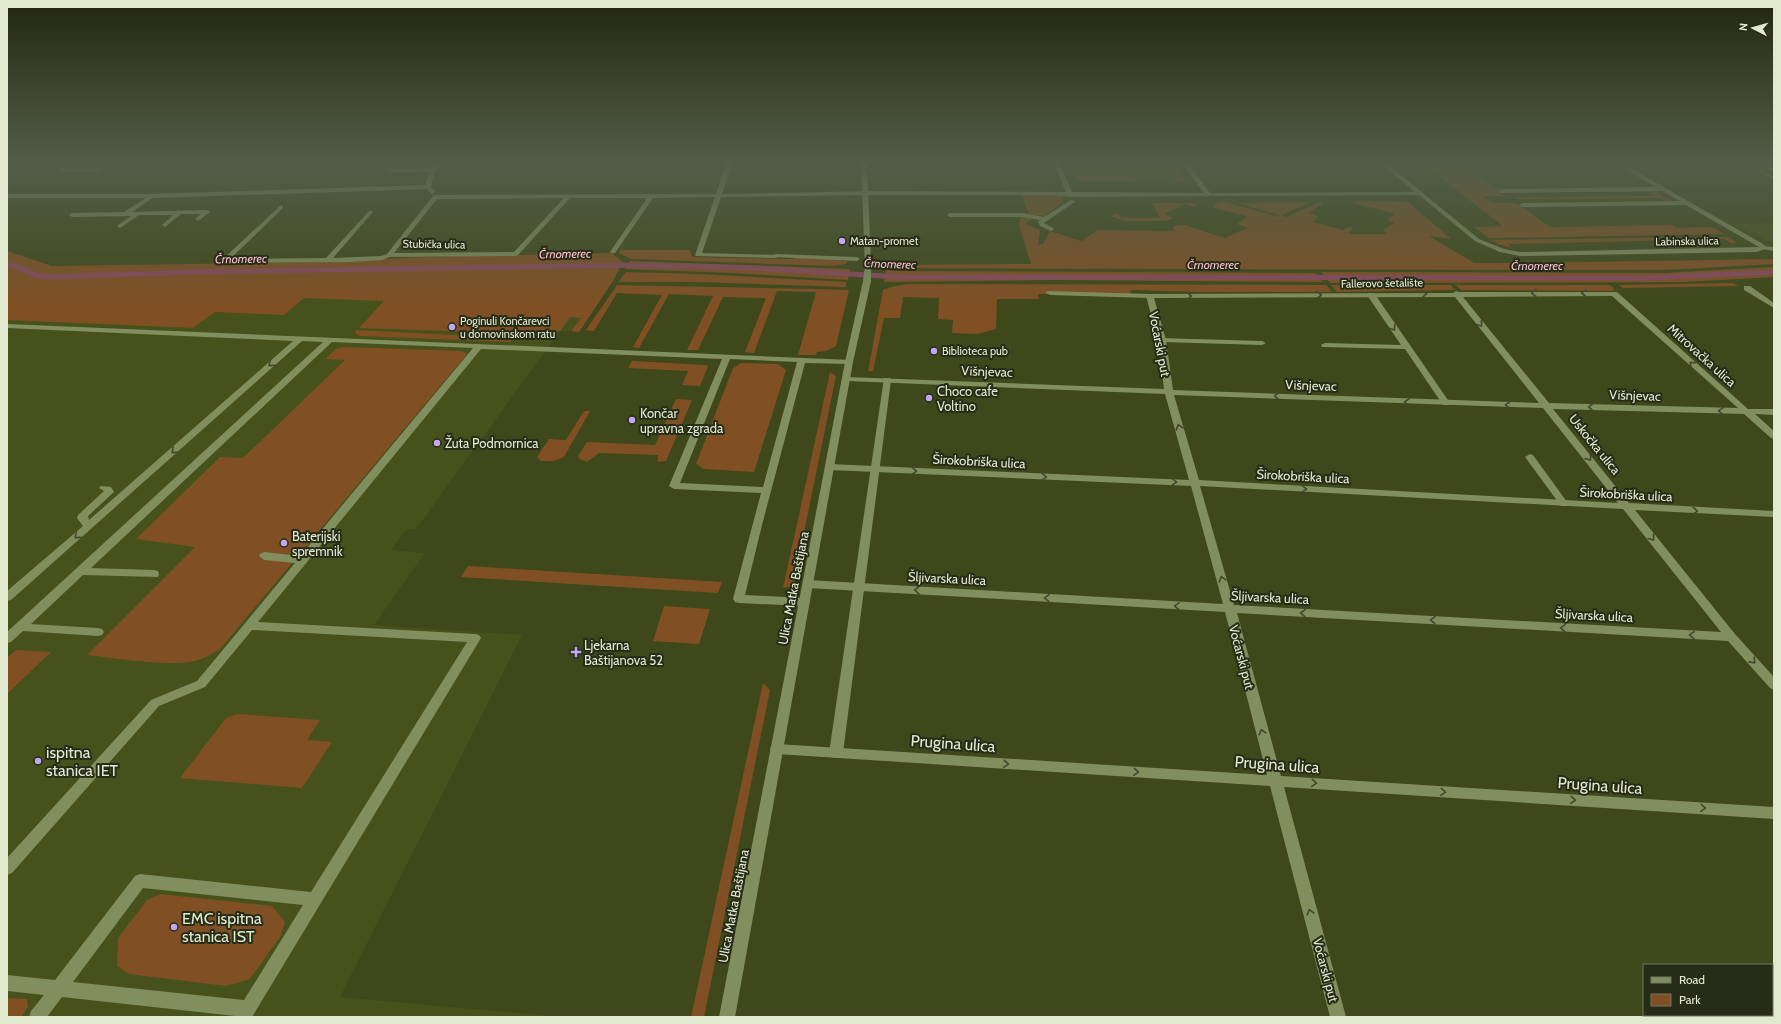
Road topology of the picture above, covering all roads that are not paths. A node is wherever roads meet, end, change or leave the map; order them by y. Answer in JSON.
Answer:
{"nodes":[{"id":1,"x":131,"y":210,"type":"edge"},
{"id":2,"x":278,"y":210,"type":"edge"},
{"id":3,"x":425,"y":210,"type":"edge"},
{"id":4,"x":556,"y":210,"type":"edge"},
{"id":5,"x":642,"y":210,"type":"edge"},
{"id":6,"x":714,"y":210,"type":"edge"},
{"id":7,"x":866,"y":210,"type":"edge"},
{"id":8,"x":1056,"y":210,"type":"edge"},
{"id":9,"x":1438,"y":210,"type":"edge"},
{"id":10,"x":1700,"y":210,"type":"edge"},
{"id":11,"x":370,"y":212,"type":"dead end"},
{"id":12,"x":179,"y":213,"type":"junction"},
{"id":13,"x":125,"y":214,"type":"junction"},
{"id":14,"x":137,"y":214,"type":"junction"},
{"id":15,"x":72,"y":215,"type":"dead end"},
{"id":16,"x":92,"y":215,"type":"junction"},
{"id":17,"x":950,"y":216,"type":"dead end"},
{"id":18,"x":198,"y":219,"type":"dead end"},
{"id":19,"x":1044,"y":219,"type":"junction"},
{"id":20,"x":80,"y":222,"type":"dead end"},
{"id":21,"x":165,"y":224,"type":"dead end"},
{"id":22,"x":120,"y":226,"type":"dead end"},
{"id":23,"x":1051,"y":229,"type":"dead end"},
{"id":24,"x":1764,"y":248,"type":"junction"},
{"id":25,"x":1774,"y":249,"type":"edge"},
{"id":26,"x":613,"y":252,"type":"dead end"},
{"id":27,"x":389,"y":254,"type":"junction"},
{"id":28,"x":329,"y":259,"type":"junction"},
{"id":29,"x":857,"y":259,"type":"dead end"},
{"id":30,"x":1747,"y":288,"type":"dead end"},
{"id":31,"x":1050,"y":293,"type":"dead end"},
{"id":32,"x":1456,"y":293,"type":"junction"},
{"id":33,"x":1614,"y":294,"type":"joint"},
{"id":34,"x":1150,"y":296,"type":"junction"},
{"id":35,"x":1371,"y":296,"type":"junction"},
{"id":36,"x":1774,"y":306,"type":"edge"},
{"id":37,"x":7,"y":326,"type":"edge"},
{"id":38,"x":300,"y":338,"type":"junction"},
{"id":39,"x":331,"y":339,"type":"junction"},
{"id":40,"x":1162,"y":340,"type":"junction"},
{"id":41,"x":1262,"y":342,"type":"dead end"},
{"id":42,"x":1325,"y":345,"type":"dead end"},
{"id":43,"x":479,"y":346,"type":"junction"},
{"id":44,"x":1406,"y":347,"type":"junction"},
{"id":45,"x":727,"y":357,"type":"junction"},
{"id":46,"x":802,"y":360,"type":"junction"},
{"id":47,"x":849,"y":362,"type":"junction"},
{"id":48,"x":847,"y":379,"type":"junction"},
{"id":49,"x":887,"y":380,"type":"junction"},
{"id":50,"x":1169,"y":392,"type":"junction"},
{"id":51,"x":1446,"y":403,"type":"junction"},
{"id":52,"x":1547,"y":406,"type":"junction"},
{"id":53,"x":1747,"y":411,"type":"junction"},
{"id":54,"x":1774,"y":412,"type":"edge"},
{"id":55,"x":1774,"y":436,"type":"edge"},
{"id":56,"x":1530,"y":457,"type":"dead end"},
{"id":57,"x":830,"y":467,"type":"junction"},
{"id":58,"x":875,"y":469,"type":"junction"},
{"id":59,"x":1195,"y":483,"type":"junction"},
{"id":60,"x":104,"y":488,"type":"dead end"},
{"id":61,"x":766,"y":490,"type":"junction"},
{"id":62,"x":1564,"y":504,"type":"junction"},
{"id":63,"x":1628,"y":508,"type":"junction"},
{"id":64,"x":1774,"y":514,"type":"edge"},
{"id":65,"x":89,"y":526,"type":"junction"},
{"id":66,"x":264,"y":556,"type":"dead end"},
{"id":67,"x":304,"y":560,"type":"junction"},
{"id":68,"x":81,"y":570,"type":"junction"},
{"id":69,"x":154,"y":574,"type":"dead end"},
{"id":70,"x":808,"y":584,"type":"junction"},
{"id":71,"x":859,"y":587,"type":"junction"},
{"id":72,"x":7,"y":597,"type":"edge"},
{"id":73,"x":804,"y":602,"type":"junction"},
{"id":74,"x":1230,"y":609,"type":"junction"},
{"id":75,"x":249,"y":626,"type":"junction"},
{"id":76,"x":20,"y":627,"type":"junction"},
{"id":77,"x":98,"y":632,"type":"dead end"},
{"id":78,"x":1731,"y":637,"type":"junction"},
{"id":79,"x":7,"y":639,"type":"edge"},
{"id":80,"x":1774,"y":685,"type":"edge"},
{"id":81,"x":777,"y":749,"type":"junction"},
{"id":82,"x":836,"y":753,"type":"junction"},
{"id":83,"x":1275,"y":781,"type":"junction"},
{"id":84,"x":1774,"y":813,"type":"edge"},
{"id":85,"x":7,"y":868,"type":"edge"},
{"id":86,"x":315,"y":899,"type":"junction"},
{"id":87,"x":7,"y":983,"type":"edge"},
{"id":88,"x":58,"y":989,"type":"junction"},
{"id":89,"x":245,"y":1013,"type":"edge"},
{"id":90,"x":37,"y":1017,"type":"edge"},
{"id":91,"x":727,"y":1017,"type":"edge"},
{"id":92,"x":1338,"y":1017,"type":"edge"}],
"edges":[{"from":1,"to":13,"type":"street"},
{"from":2,"to":28,"type":"street"},
{"from":3,"to":27,"type":"street","name":"Stubička ulica"},
{"from":4,"to":27,"type":"street","name":"Stubička ulica"},
{"from":5,"to":26,"type":"street"},
{"from":6,"to":29,"type":"street"},
{"from":7,"to":47,"type":"street","name":"Ulica Matka Baštijana"},
{"from":8,"to":19,"type":"street"},
{"from":9,"to":24,"type":"street","name":"Labinska ulica"},
{"from":10,"to":24,"type":"street","name":"Labinska ulica"},
{"from":11,"to":28,"type":"street"},
{"from":12,"to":14,"type":"street"},
{"from":12,"to":18,"type":"street"},
{"from":12,"to":21,"type":"street"},
{"from":13,"to":14,"type":"street"},
{"from":13,"to":16,"type":"street"},
{"from":14,"to":22,"type":"street"},
{"from":15,"to":16,"type":"street"},
{"from":16,"to":20,"type":"street"},
{"from":17,"to":19,"type":"street"},
{"from":19,"to":23,"type":"street"},
{"from":24,"to":25,"type":"street"},
{"from":27,"to":28,"type":"street"},
{"from":30,"to":36,"type":"street"},
{"from":31,"to":34,"type":"street","name":"Fallerovo šetalište"},
{"from":33,"to":32,"type":"street","name":"Fallerovo šetalište","one_way":true},
{"from":35,"to":32,"type":"street","name":"Fallerovo šetalište","one_way":true},
{"from":32,"to":52,"type":"street","name":"Uskočka ulica","one_way":true},
{"from":53,"to":33,"type":"street","name":"Mitrovačka ulica","one_way":true},
{"from":34,"to":35,"type":"street","name":"Fallerovo šetalište","one_way":true},
{"from":34,"to":40,"type":"street","name":"Voćarski put"},
{"from":35,"to":44,"type":"street","one_way":true},
{"from":37,"to":38,"type":"street"},
{"from":38,"to":39,"type":"street"},
{"from":38,"to":65,"type":"street","one_way":true},
{"from":39,"to":43,"type":"street"},
{"from":39,"to":68,"type":"street"},
{"from":40,"to":41,"type":"street"},
{"from":40,"to":50,"type":"street","name":"Voćarski put"},
{"from":42,"to":44,"type":"street"},
{"from":43,"to":45,"type":"street"},
{"from":43,"to":67,"type":"street"},
{"from":44,"to":51,"type":"street"},
{"from":45,"to":46,"type":"street"},
{"from":45,"to":61,"type":"street"},
{"from":46,"to":47,"type":"street"},
{"from":46,"to":61,"type":"street"},
{"from":47,"to":48,"type":"street","name":"Ulica Matka Baštijana"},
{"from":48,"to":49,"type":"street","name":"Višnjevac"},
{"from":48,"to":57,"type":"street","name":"Ulica Matka Baštijana"},
{"from":49,"to":50,"type":"street","name":"Višnjevac"},
{"from":49,"to":58,"type":"street"},
{"from":51,"to":50,"type":"street","name":"Višnjevac","one_way":true},
{"from":59,"to":50,"type":"street","name":"Voćarski put","one_way":true},
{"from":52,"to":51,"type":"street","name":"Višnjevac","one_way":true},
{"from":53,"to":52,"type":"street","name":"Višnjevac","one_way":true},
{"from":52,"to":63,"type":"street","name":"Uskočka ulica","one_way":true},
{"from":53,"to":54,"type":"street","name":"Višnjevac"},
{"from":53,"to":55,"type":"street","name":"Mitrovačka ulica"},
{"from":56,"to":62,"type":"street"},
{"from":57,"to":58,"type":"street","name":"Širokobriška ulica"},
{"from":57,"to":70,"type":"street","name":"Ulica Matka Baštijana"},
{"from":58,"to":59,"type":"street","name":"Širokobriška ulica","one_way":true},
{"from":58,"to":71,"type":"street"},
{"from":59,"to":62,"type":"street","name":"Širokobriška ulica","one_way":true},
{"from":74,"to":59,"type":"street","name":"Voćarski put","one_way":true},
{"from":60,"to":65,"type":"street"},
{"from":61,"to":73,"type":"street"},
{"from":62,"to":63,"type":"street","name":"Širokobriška ulica"},
{"from":63,"to":64,"type":"street","name":"Širokobriška ulica","one_way":true},
{"from":63,"to":78,"type":"street","name":"Uskočka ulica","one_way":true},
{"from":65,"to":72,"type":"street","one_way":true},
{"from":66,"to":67,"type":"street"},
{"from":67,"to":75,"type":"street"},
{"from":68,"to":69,"type":"street"},
{"from":68,"to":76,"type":"street"},
{"from":70,"to":71,"type":"street","name":"Šljivarska ulica"},
{"from":70,"to":73,"type":"street","name":"Ulica Matka Baštijana"},
{"from":74,"to":71,"type":"street","name":"Šljivarska ulica","one_way":true},
{"from":71,"to":82,"type":"street"},
{"from":73,"to":81,"type":"street","name":"Ulica Matka Baštijana"},
{"from":78,"to":74,"type":"street","name":"Šljivarska ulica","one_way":true},
{"from":83,"to":74,"type":"street","name":"Voćarski put","one_way":true},
{"from":75,"to":85,"type":"street"},
{"from":75,"to":86,"type":"street"},
{"from":76,"to":77,"type":"street"},
{"from":76,"to":79,"type":"street"},
{"from":78,"to":80,"type":"street","name":"Uskočka ulica","one_way":true},
{"from":81,"to":82,"type":"street","name":"Prugina ulica"},
{"from":81,"to":91,"type":"street","name":"Ulica Matka Baštijana"},
{"from":82,"to":83,"type":"street","name":"Prugina ulica","one_way":true},
{"from":83,"to":84,"type":"street","name":"Prugina ulica","one_way":true},
{"from":92,"to":83,"type":"street","name":"Voćarski put","one_way":true},
{"from":86,"to":88,"type":"street"},
{"from":86,"to":89,"type":"street"},
{"from":87,"to":88,"type":"street"},
{"from":88,"to":89,"type":"street"},
{"from":88,"to":90,"type":"street"}]}
